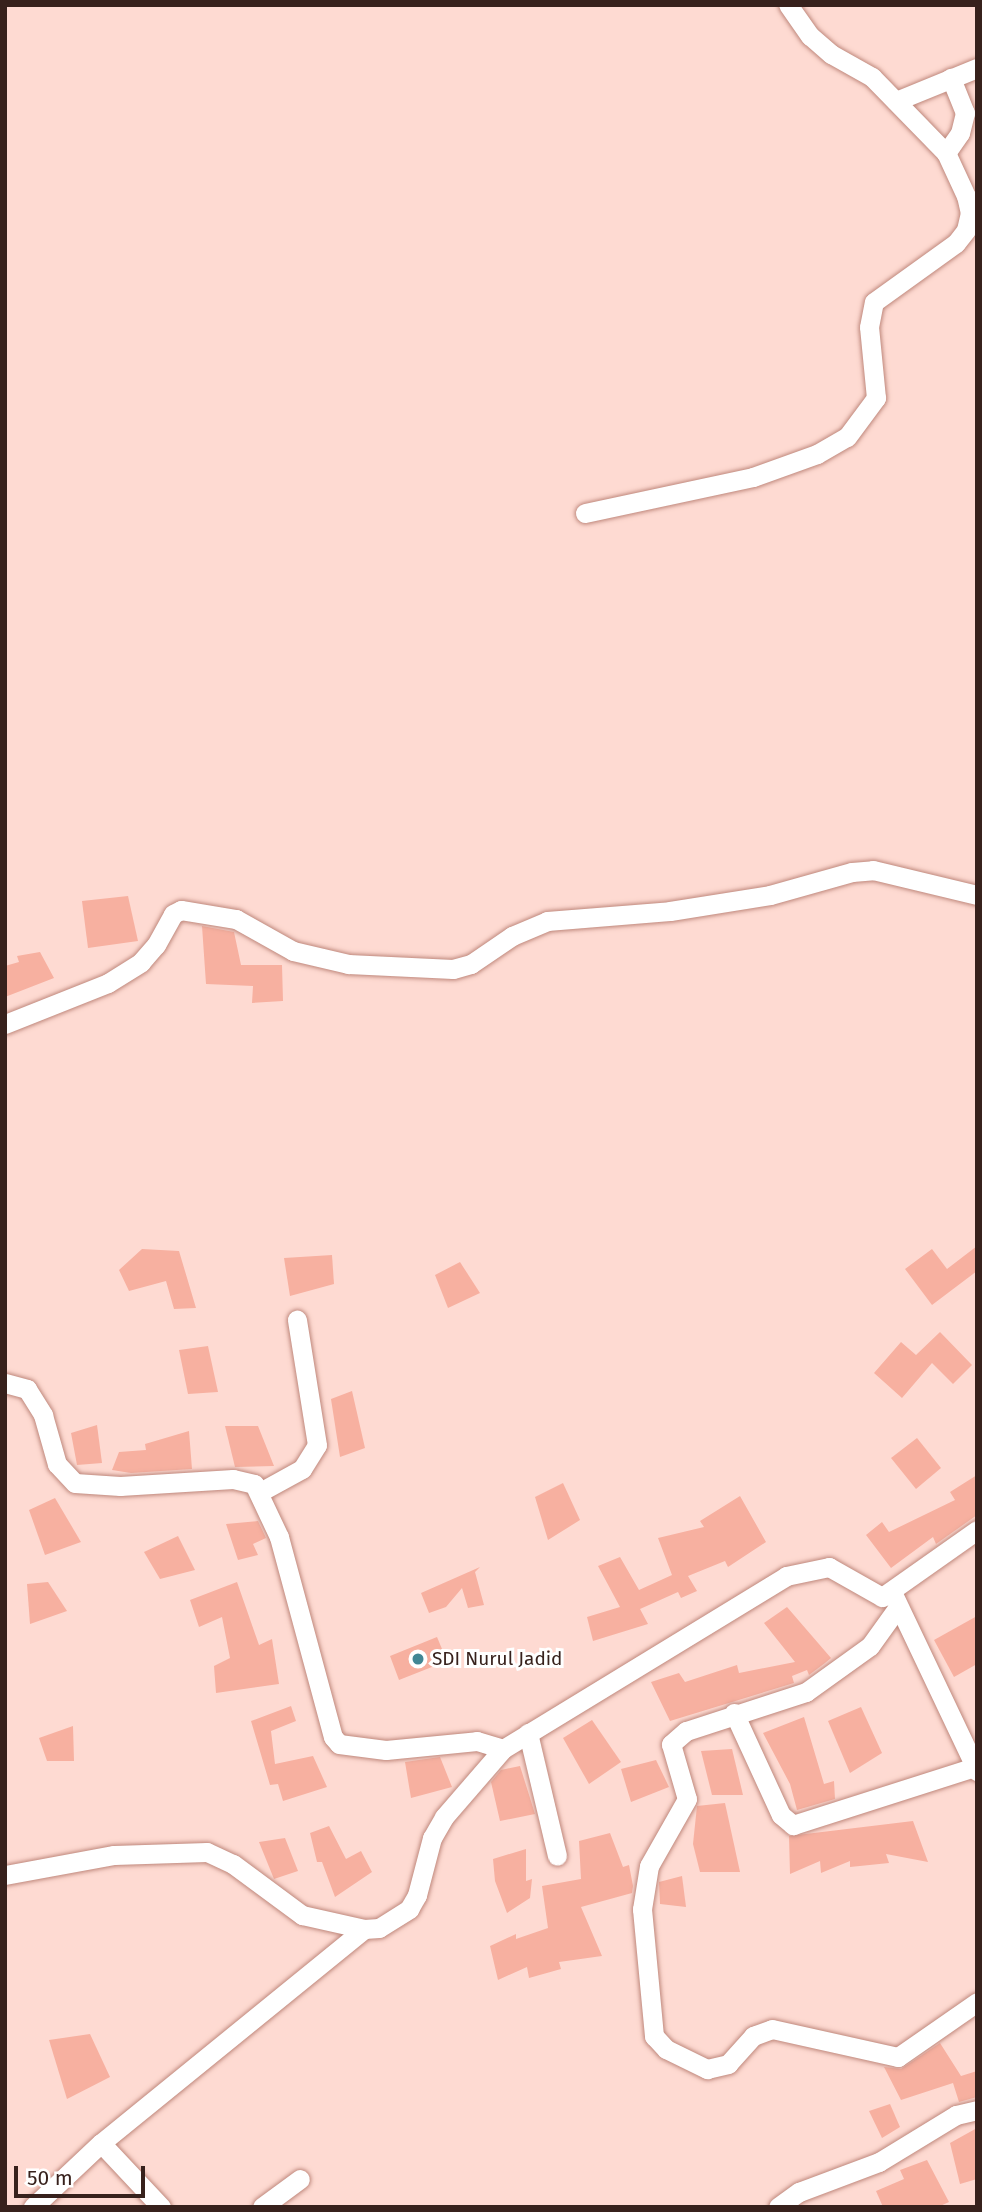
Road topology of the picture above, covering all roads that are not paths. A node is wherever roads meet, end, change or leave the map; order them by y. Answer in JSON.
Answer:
{"nodes":[{"id":1,"x":788,"y":5,"type":"edge"},
{"id":2,"x":977,"y":68,"type":"edge"},
{"id":3,"x":951,"y":78,"type":"junction"},
{"id":4,"x":896,"y":101,"type":"junction"},
{"id":5,"x":946,"y":153,"type":"junction"},
{"id":6,"x":585,"y":513,"type":"dead end"},
{"id":7,"x":977,"y":895,"type":"edge"},
{"id":8,"x":5,"y":1024,"type":"edge"},
{"id":9,"x":296,"y":1320,"type":"dead end"},
{"id":10,"x":5,"y":1383,"type":"edge"},
{"id":11,"x":260,"y":1492,"type":"junction"},
{"id":12,"x":977,"y":1530,"type":"edge"},
{"id":13,"x":895,"y":1600,"type":"junction"},
{"id":14,"x":734,"y":1713,"type":"junction"},
{"id":15,"x":528,"y":1732,"type":"junction"},
{"id":16,"x":503,"y":1749,"type":"junction"},
{"id":17,"x":976,"y":1769,"type":"edge"},
{"id":18,"x":557,"y":1856,"type":"dead end"},
{"id":19,"x":5,"y":1875,"type":"edge"},
{"id":20,"x":364,"y":1929,"type":"junction"},
{"id":21,"x":977,"y":2002,"type":"edge"},
{"id":22,"x":977,"y":2110,"type":"edge"},
{"id":23,"x":102,"y":2143,"type":"junction"},
{"id":24,"x":300,"y":2179,"type":"dead end"},
{"id":25,"x":33,"y":2207,"type":"edge"},
{"id":26,"x":161,"y":2207,"type":"edge"},
{"id":27,"x":262,"y":2207,"type":"edge"},
{"id":28,"x":778,"y":2207,"type":"edge"}],
"edges":[{"from":1,"to":4,"type":"street"},
{"from":2,"to":3,"type":"street"},
{"from":3,"to":4,"type":"street"},
{"from":3,"to":5,"type":"street"},
{"from":4,"to":5,"type":"street"},
{"from":5,"to":6,"type":"street"},
{"from":7,"to":8,"type":"street"},
{"from":9,"to":11,"type":"street"},
{"from":10,"to":11,"type":"street"},
{"from":11,"to":16,"type":"street"},
{"from":12,"to":13,"type":"street"},
{"from":13,"to":14,"type":"street"},
{"from":13,"to":15,"type":"street"},
{"from":13,"to":17,"type":"street"},
{"from":14,"to":17,"type":"street"},
{"from":14,"to":21,"type":"street"},
{"from":15,"to":16,"type":"street"},
{"from":15,"to":18,"type":"street"},
{"from":16,"to":20,"type":"street"},
{"from":19,"to":20,"type":"street"},
{"from":20,"to":23,"type":"street"},
{"from":22,"to":28,"type":"street"},
{"from":23,"to":25,"type":"street"},
{"from":23,"to":26,"type":"street"},
{"from":24,"to":27,"type":"street"}]}
